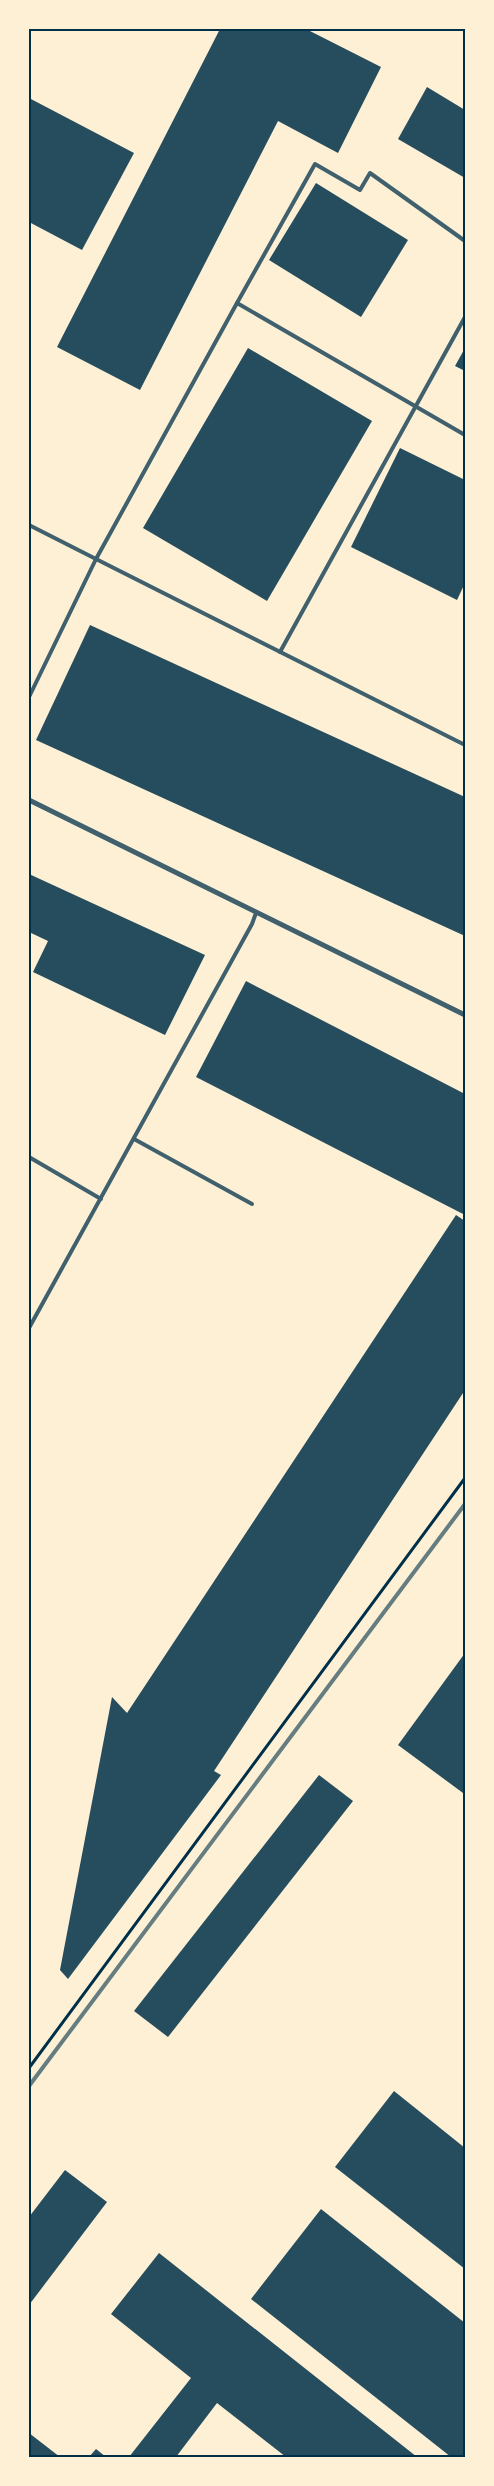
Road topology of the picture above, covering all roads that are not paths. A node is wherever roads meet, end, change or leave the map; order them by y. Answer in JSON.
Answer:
{"nodes":[{"id":1,"x":465,"y":241,"type":"edge"},
{"id":2,"x":237,"y":303,"type":"junction"},
{"id":3,"x":465,"y":317,"type":"edge"},
{"id":4,"x":414,"y":406,"type":"junction"},
{"id":5,"x":465,"y":435,"type":"edge"},
{"id":6,"x":29,"y":525,"type":"edge"},
{"id":7,"x":96,"y":559,"type":"junction"},
{"id":8,"x":280,"y":652,"type":"junction"},
{"id":9,"x":29,"y":697,"type":"edge"},
{"id":10,"x":465,"y":745,"type":"edge"},
{"id":11,"x":29,"y":800,"type":"edge"},
{"id":12,"x":256,"y":914,"type":"junction"},
{"id":13,"x":465,"y":1015,"type":"edge"},
{"id":14,"x":134,"y":1139,"type":"junction"},
{"id":15,"x":29,"y":1157,"type":"edge"},
{"id":16,"x":101,"y":1199,"type":"junction"},
{"id":17,"x":252,"y":1204,"type":"dead end"},
{"id":18,"x":29,"y":1328,"type":"edge"}],
"edges":[{"from":1,"to":2,"type":"lane"},
{"from":2,"to":4,"type":"lane"},
{"from":2,"to":7,"type":"lane"},
{"from":3,"to":4,"type":"lane"},
{"from":4,"to":5,"type":"lane"},
{"from":4,"to":8,"type":"lane"},
{"from":6,"to":7,"type":"lane"},
{"from":7,"to":8,"type":"lane"},
{"from":7,"to":9,"type":"lane"},
{"from":8,"to":10,"type":"lane"},
{"from":11,"to":12,"type":"street"},
{"from":12,"to":13,"type":"street"},
{"from":12,"to":14,"type":"lane"},
{"from":14,"to":16,"type":"lane"},
{"from":14,"to":17,"type":"lane"},
{"from":15,"to":16,"type":"lane"},
{"from":16,"to":18,"type":"lane"}]}
